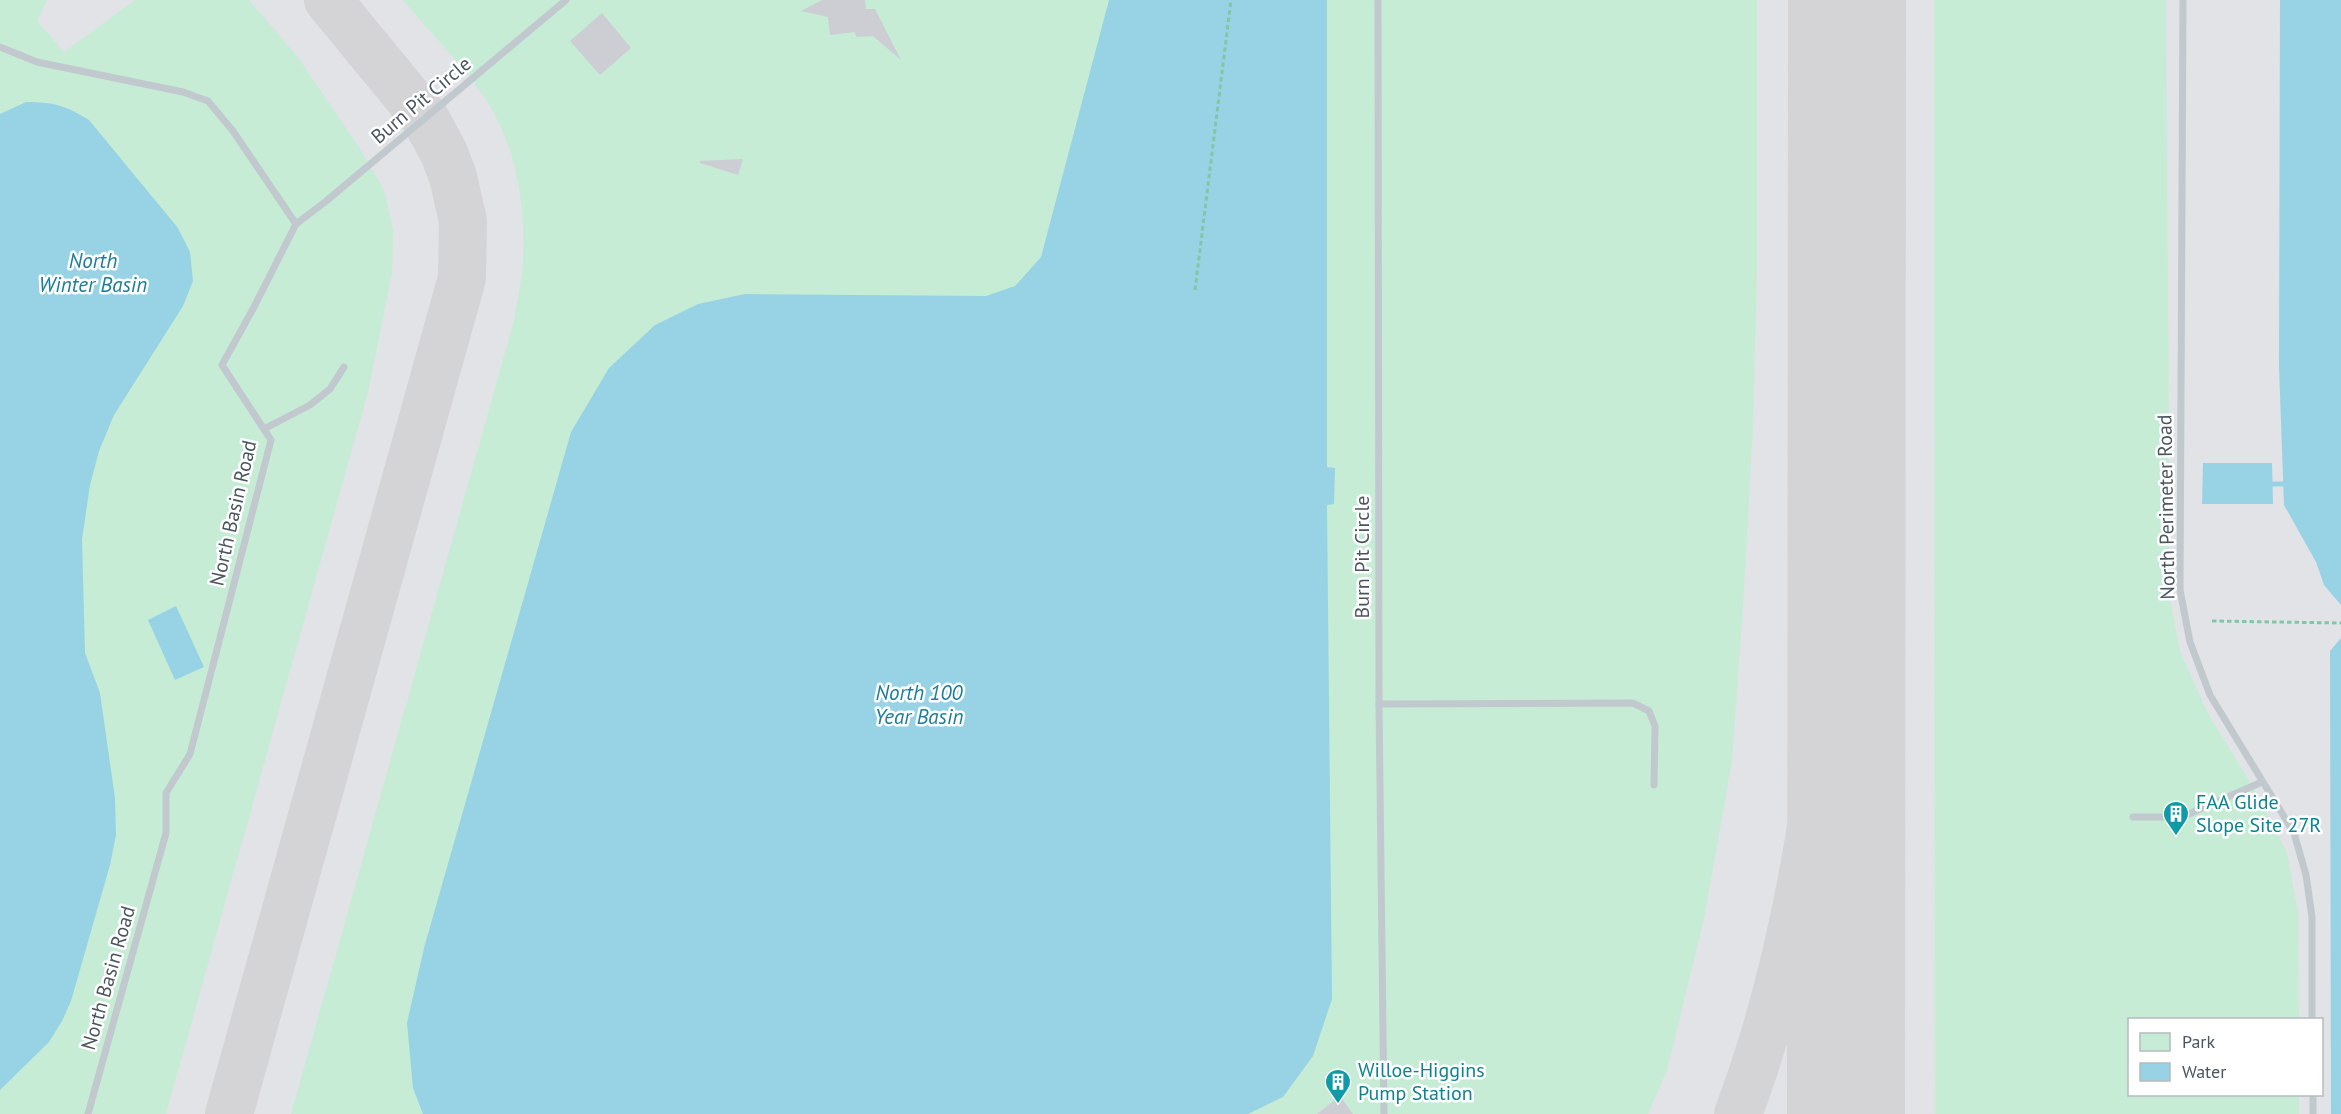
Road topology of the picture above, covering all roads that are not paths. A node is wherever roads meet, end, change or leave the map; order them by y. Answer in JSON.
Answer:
{"nodes":[{"id":1,"x":566,"y":0,"type":"edge"},
{"id":2,"x":1378,"y":0,"type":"edge"},
{"id":3,"x":2183,"y":0,"type":"edge"},
{"id":4,"x":0,"y":47,"type":"edge"},
{"id":5,"x":296,"y":224,"type":"junction"},
{"id":6,"x":344,"y":367,"type":"dead end"},
{"id":7,"x":264,"y":429,"type":"junction"},
{"id":8,"x":1378,"y":704,"type":"junction"},
{"id":9,"x":2262,"y":782,"type":"junction"},
{"id":10,"x":1654,"y":785,"type":"dead end"},
{"id":11,"x":2133,"y":817,"type":"dead end"},
{"id":12,"x":2313,"y":1018,"type":"edge"},
{"id":13,"x":2313,"y":1096,"type":"edge"},
{"id":14,"x":88,"y":1114,"type":"edge"},
{"id":15,"x":1384,"y":1114,"type":"edge"},
{"id":16,"x":2313,"y":1114,"type":"edge"}],
"edges":[{"from":1,"to":5,"type":"lane","name":"Burn Pit Circle"},
{"from":2,"to":8,"type":"lane","name":"Burn Pit Circle"},
{"from":3,"to":9,"type":"lane","name":"North Perimeter Road"},
{"from":4,"to":5,"type":"lane"},
{"from":5,"to":7,"type":"lane","name":"North Basin Road"},
{"from":6,"to":7,"type":"lane"},
{"from":7,"to":14,"type":"lane","name":"North Basin Road"},
{"from":8,"to":10,"type":"lane"},
{"from":8,"to":15,"type":"lane","name":"Burn Pit Circle"},
{"from":9,"to":11,"type":"lane"},
{"from":9,"to":12,"type":"lane","name":"North Perimeter Road"},
{"from":13,"to":16,"type":"lane"}]}
